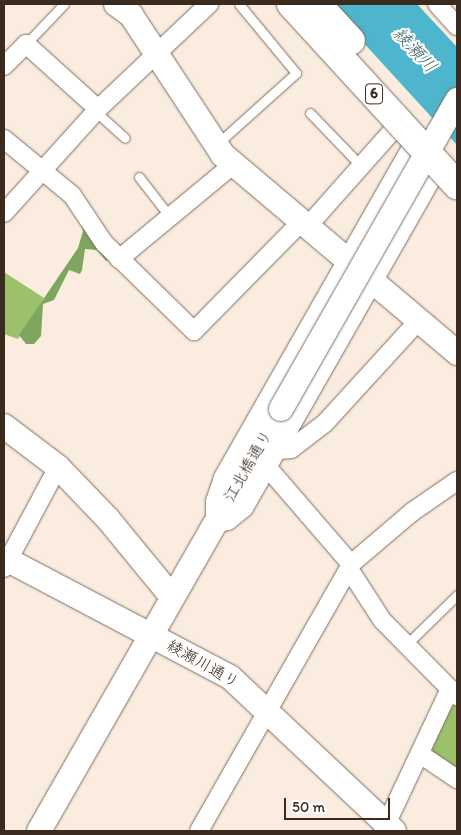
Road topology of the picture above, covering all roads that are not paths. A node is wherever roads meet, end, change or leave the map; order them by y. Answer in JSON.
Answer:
{"nodes":[{"id":1,"x":64,"y":4,"type":"edge"},
{"id":2,"x":116,"y":4,"type":"edge"},
{"id":3,"x":239,"y":4,"type":"edge"},
{"id":4,"x":275,"y":4,"type":"edge"},
{"id":5,"x":291,"y":4,"type":"edge"},
{"id":6,"x":317,"y":4,"type":"edge"},
{"id":7,"x":437,"y":4,"type":"edge"},
{"id":8,"x":206,"y":5,"type":"edge"},
{"id":9,"x":457,"y":26,"type":"edge"},
{"id":10,"x":26,"y":44,"type":"junction"},
{"id":11,"x":156,"y":51,"type":"junction"},
{"id":12,"x":4,"y":66,"type":"edge"},
{"id":13,"x":457,"y":100,"type":"edge"},
{"id":14,"x":97,"y":110,"type":"junction"},
{"id":15,"x":310,"y":113,"type":"dead end"},
{"id":16,"x":393,"y":130,"type":"junction"},
{"id":17,"x":125,"y":138,"type":"dead end"},
{"id":18,"x":4,"y":139,"type":"edge"},
{"id":19,"x":216,"y":145,"type":"junction"},
{"id":20,"x":410,"y":148,"type":"junction"},
{"id":21,"x":457,"y":157,"type":"edge"},
{"id":22,"x":234,"y":164,"type":"junction"},
{"id":23,"x":359,"y":164,"type":"junction"},
{"id":24,"x":41,"y":169,"type":"junction"},
{"id":25,"x":140,"y":177,"type":"dead end"},
{"id":26,"x":446,"y":180,"type":"edge"},
{"id":27,"x":457,"y":200,"type":"edge"},
{"id":28,"x":4,"y":213,"type":"edge"},
{"id":29,"x":170,"y":217,"type":"junction"},
{"id":30,"x":304,"y":224,"type":"junction"},
{"id":31,"x":347,"y":257,"type":"junction"},
{"id":32,"x":119,"y":259,"type":"junction"},
{"id":33,"x":374,"y":283,"type":"junction"},
{"id":34,"x":419,"y":320,"type":"junction"},
{"id":35,"x":457,"y":352,"type":"edge"},
{"id":36,"x":4,"y":426,"type":"edge"},
{"id":37,"x":279,"y":450,"type":"junction"},
{"id":38,"x":58,"y":467,"type":"junction"},
{"id":39,"x":268,"y":468,"type":"junction"},
{"id":40,"x":457,"y":481,"type":"edge"},
{"id":41,"x":215,"y":524,"type":"junction"},
{"id":42,"x":5,"y":562,"type":"edge"},
{"id":43,"x":350,"y":566,"type":"junction"},
{"id":44,"x":457,"y":595,"type":"edge"},
{"id":45,"x":172,"y":597,"type":"junction"},
{"id":46,"x":151,"y":634,"type":"junction"},
{"id":47,"x":407,"y":644,"type":"junction"},
{"id":48,"x":453,"y":693,"type":"edge"},
{"id":49,"x":269,"y":711,"type":"junction"},
{"id":50,"x":420,"y":754,"type":"junction"},
{"id":51,"x":457,"y":779,"type":"edge"},
{"id":52,"x":388,"y":829,"type":"edge"},
{"id":53,"x":39,"y":831,"type":"edge"},
{"id":54,"x":199,"y":831,"type":"edge"}],
"edges":[{"from":1,"to":10,"type":"lane"},
{"from":2,"to":11,"type":"street"},
{"from":3,"to":19,"type":"lane"},
{"from":4,"to":16,"type":"street"},
{"from":5,"to":26,"type":"highway","number":"6","bridge":true},
{"from":6,"to":21,"type":"highway","number":"6","bridge":true},
{"from":7,"to":9,"type":"street"},
{"from":8,"to":11,"type":"street"},
{"from":10,"to":12,"type":"street"},
{"from":10,"to":14,"type":"street"},
{"from":11,"to":14,"type":"street"},
{"from":11,"to":19,"type":"street"},
{"from":13,"to":41,"type":"street","name":"江北橋通り","bridge":true},
{"from":14,"to":17,"type":"lane"},
{"from":14,"to":24,"type":"street"},
{"from":15,"to":23,"type":"lane"},
{"from":16,"to":20,"type":"street"},
{"from":16,"to":23,"type":"street"},
{"from":18,"to":24,"type":"street"},
{"from":19,"to":22,"type":"street"},
{"from":20,"to":26,"type":"street"},
{"from":20,"to":31,"type":"street"},
{"from":22,"to":29,"type":"street"},
{"from":22,"to":30,"type":"street"},
{"from":23,"to":30,"type":"street"},
{"from":24,"to":28,"type":"street"},
{"from":24,"to":32,"type":"street"},
{"from":25,"to":29,"type":"lane"},
{"from":26,"to":27,"type":"street"},
{"from":26,"to":33,"type":"street"},
{"from":29,"to":32,"type":"street"},
{"from":30,"to":31,"type":"street"},
{"from":30,"to":32,"type":"street"},
{"from":31,"to":33,"type":"street"},
{"from":31,"to":41,"type":"street"},
{"from":33,"to":34,"type":"street"},
{"from":33,"to":37,"type":"street"},
{"from":34,"to":35,"type":"street"},
{"from":34,"to":37,"type":"street"},
{"from":36,"to":38,"type":"street"},
{"from":37,"to":39,"type":"street"},
{"from":38,"to":42,"type":"street"},
{"from":38,"to":45,"type":"street"},
{"from":39,"to":41,"type":"street"},
{"from":39,"to":43,"type":"street"},
{"from":40,"to":43,"type":"street"},
{"from":41,"to":45,"type":"street","name":"江北橋通り"},
{"from":42,"to":46,"type":"street","name":"綾瀬川通り"},
{"from":43,"to":47,"type":"street"},
{"from":43,"to":49,"type":"street"},
{"from":44,"to":47,"type":"lane"},
{"from":45,"to":46,"type":"street","name":"江北橋通り"},
{"from":46,"to":49,"type":"street","name":"綾瀬川通り"},
{"from":46,"to":53,"type":"street","name":"江北橋通り"},
{"from":47,"to":48,"type":"street"},
{"from":48,"to":50,"type":"street"},
{"from":49,"to":52,"type":"street","name":"綾瀬川通り"},
{"from":49,"to":54,"type":"street"},
{"from":50,"to":51,"type":"street"},
{"from":50,"to":52,"type":"street"}]}
